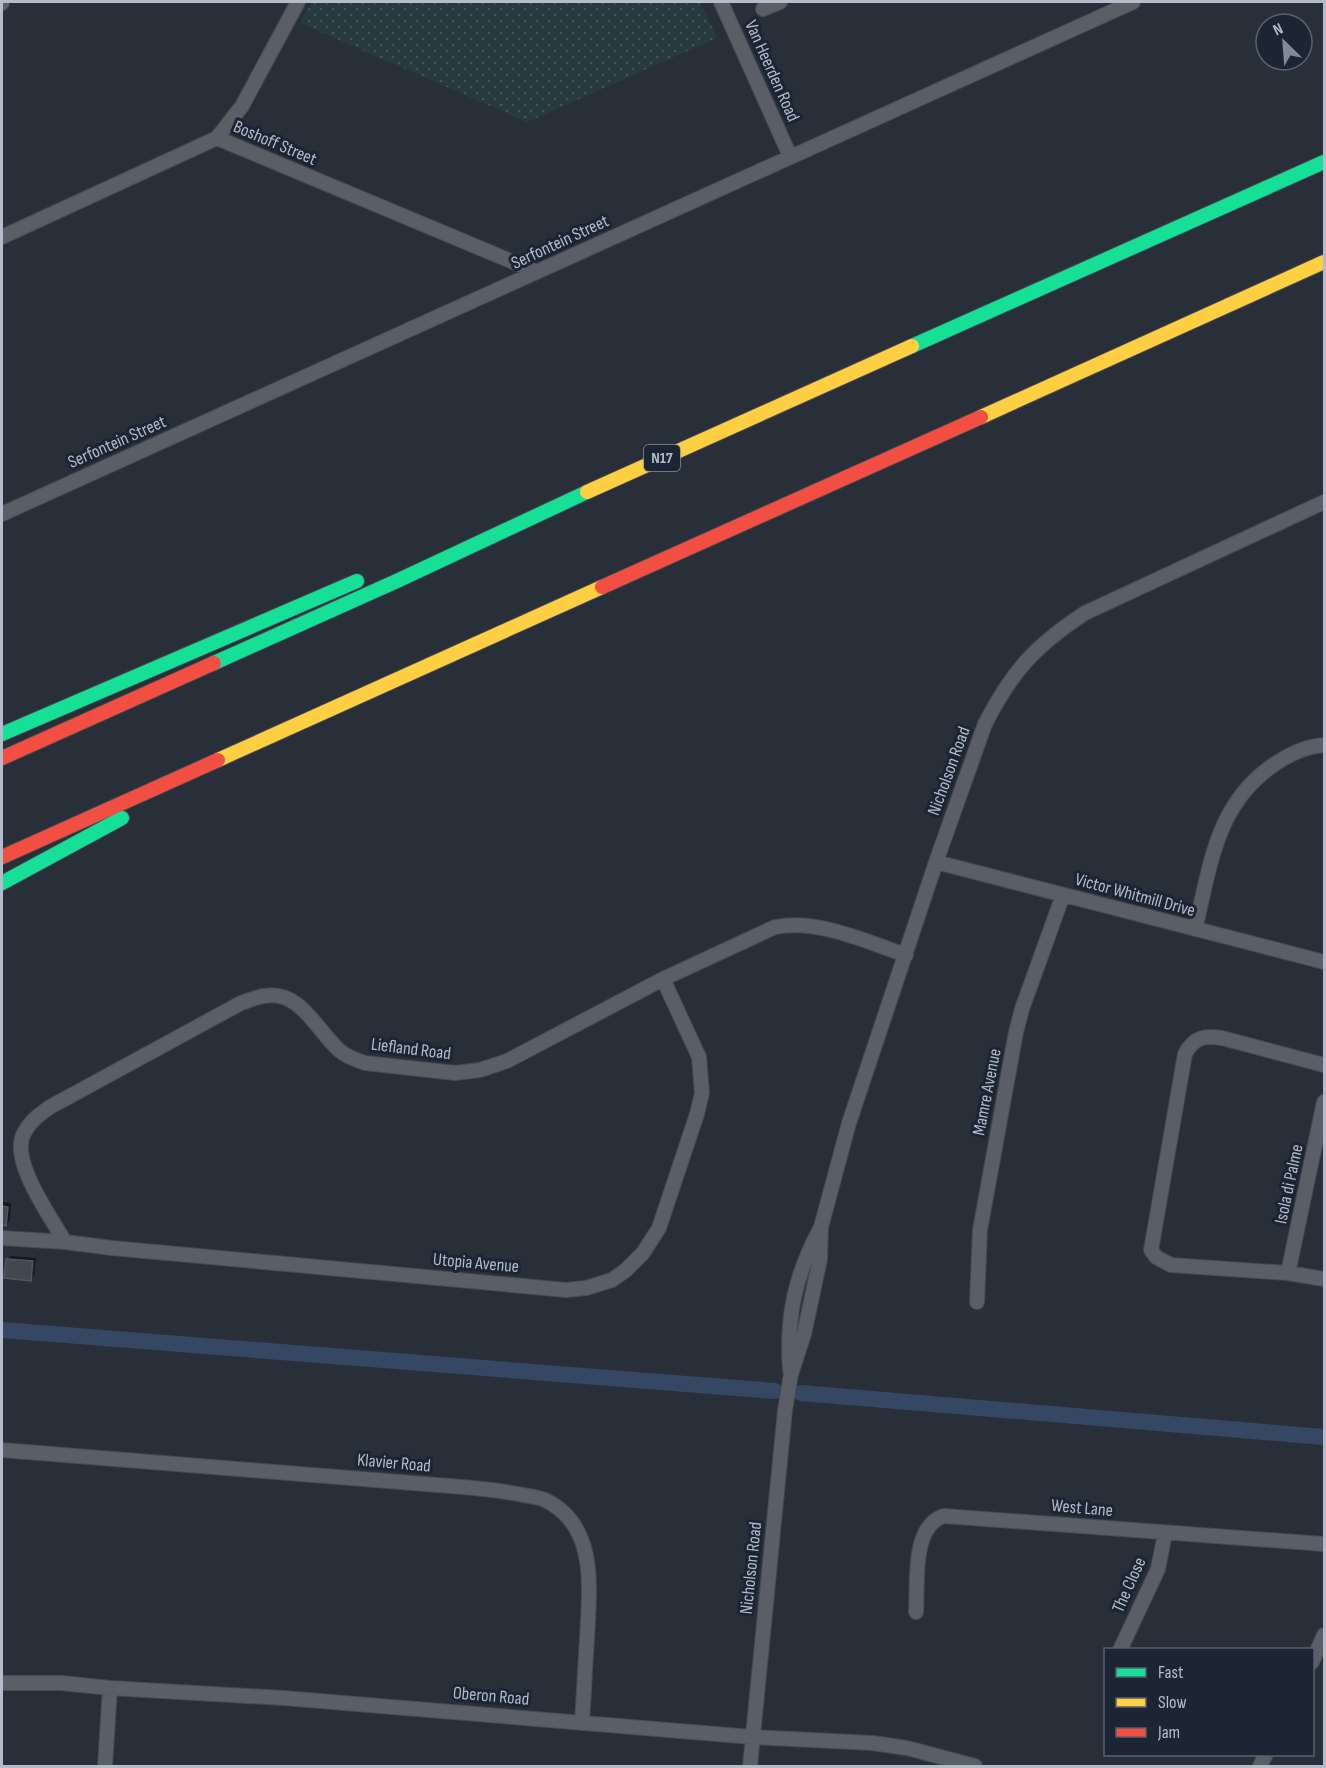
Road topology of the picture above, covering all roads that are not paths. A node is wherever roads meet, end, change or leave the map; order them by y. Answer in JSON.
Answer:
{"nodes":[{"id":1,"x":298,"y":2,"type":"edge"},
{"id":2,"x":721,"y":2,"type":"edge"},
{"id":3,"x":780,"y":2,"type":"edge"},
{"id":4,"x":1132,"y":2,"type":"edge"},
{"id":5,"x":763,"y":9,"type":"dead end"},
{"id":6,"x":217,"y":138,"type":"junction"},
{"id":7,"x":790,"y":156,"type":"junction"},
{"id":8,"x":1324,"y":162,"type":"edge"},
{"id":9,"x":2,"y":237,"type":"edge"},
{"id":10,"x":1324,"y":262,"type":"edge"},
{"id":11,"x":537,"y":272,"type":"junction"},
{"id":12,"x":1324,"y":502,"type":"edge"},
{"id":13,"x":2,"y":514,"type":"edge"},
{"id":14,"x":530,"y":517,"type":"junction"},
{"id":15,"x":426,"y":552,"type":"dead end"},
{"id":16,"x":374,"y":574,"type":"dead end"},
{"id":17,"x":288,"y":728,"type":"junction"},
{"id":18,"x":2,"y":735,"type":"edge"},
{"id":19,"x":1324,"y":745,"type":"edge"},
{"id":20,"x":2,"y":758,"type":"edge"},
{"id":21,"x":2,"y":857,"type":"edge"},
{"id":22,"x":936,"y":862,"type":"junction"},
{"id":23,"x":2,"y":883,"type":"edge"},
{"id":24,"x":1062,"y":895,"type":"junction"},
{"id":25,"x":1195,"y":929,"type":"junction"},
{"id":26,"x":906,"y":955,"type":"junction"},
{"id":27,"x":1324,"y":962,"type":"edge"},
{"id":28,"x":663,"y":979,"type":"junction"},
{"id":29,"x":1324,"y":1065,"type":"edge"},
{"id":30,"x":1324,"y":1102,"type":"edge"},
{"id":31,"x":2,"y":1238,"type":"edge"},
{"id":32,"x":65,"y":1242,"type":"junction"},
{"id":33,"x":1288,"y":1273,"type":"junction"},
{"id":34,"x":1324,"y":1279,"type":"edge"},
{"id":35,"x":977,"y":1302,"type":"dead end"},
{"id":36,"x":2,"y":1450,"type":"edge"},
{"id":37,"x":1165,"y":1533,"type":"junction"},
{"id":38,"x":1324,"y":1544,"type":"edge"},
{"id":39,"x":916,"y":1612,"type":"dead end"},
{"id":40,"x":1324,"y":1635,"type":"edge"},
{"id":41,"x":1121,"y":1648,"type":"edge"},
{"id":42,"x":1314,"y":1658,"type":"edge"},
{"id":43,"x":2,"y":1683,"type":"edge"},
{"id":44,"x":110,"y":1688,"type":"junction"},
{"id":45,"x":582,"y":1722,"type":"junction"},
{"id":46,"x":752,"y":1737,"type":"junction"},
{"id":47,"x":105,"y":1767,"type":"edge"},
{"id":48,"x":750,"y":1767,"type":"edge"},
{"id":49,"x":975,"y":1767,"type":"edge"}],
"edges":[{"from":1,"to":6,"type":"street"},
{"from":2,"to":7,"type":"street","name":"Van Heerden Road"},
{"from":3,"to":5,"type":"street"},
{"from":4,"to":7,"type":"street","name":"Serfontein Street"},
{"from":6,"to":9,"type":"street","name":"Boshoff Street"},
{"from":6,"to":11,"type":"street","name":"Boshoff Street"},
{"from":7,"to":11,"type":"street","name":"Serfontein Street"},
{"from":8,"to":14,"type":"highway","number":"N17"},
{"from":10,"to":17,"type":"highway"},
{"from":11,"to":13,"type":"street","name":"Serfontein Street"},
{"from":12,"to":22,"type":"street","name":"Nicholson Road"},
{"from":14,"to":15,"type":"highway"},
{"from":14,"to":20,"type":"highway","number":"N17"},
{"from":16,"to":18,"type":"highway"},
{"from":17,"to":21,"type":"highway"},
{"from":17,"to":23,"type":"highway"},
{"from":19,"to":25,"type":"street"},
{"from":22,"to":24,"type":"street","name":"Victor Whitmill Drive"},
{"from":22,"to":26,"type":"street","name":"Nicholson Road"},
{"from":24,"to":25,"type":"street","name":"Victor Whitmill Drive"},
{"from":24,"to":35,"type":"street","name":"Mamre Avenue"},
{"from":25,"to":27,"type":"street","name":"Victor Whitmill Drive"},
{"from":26,"to":28,"type":"street","name":"Liefland Road"},
{"from":26,"to":46,"type":"street","name":"Nicholson Road"},
{"from":28,"to":32,"type":"street","name":"Liefland Road"},
{"from":28,"to":32,"type":"street","name":"Utopia Avenue"},
{"from":29,"to":33,"type":"street"},
{"from":30,"to":33,"type":"street","name":"Isola di Palme"},
{"from":31,"to":32,"type":"street","name":"Utopia Avenue"},
{"from":33,"to":34,"type":"street"},
{"from":36,"to":45,"type":"street","name":"Klavier Road"},
{"from":37,"to":38,"type":"street","name":"West Lane"},
{"from":37,"to":39,"type":"street","name":"West Lane"},
{"from":37,"to":41,"type":"street","name":"The Close"},
{"from":40,"to":42,"type":"street"},
{"from":43,"to":44,"type":"street","name":"Oberon Road"},
{"from":44,"to":45,"type":"street","name":"Oberon Road"},
{"from":44,"to":47,"type":"street"},
{"from":45,"to":46,"type":"street","name":"Oberon Road"},
{"from":46,"to":48,"type":"street","name":"Nicholson Road"},
{"from":46,"to":49,"type":"street","name":"Oberon Road"}]}
